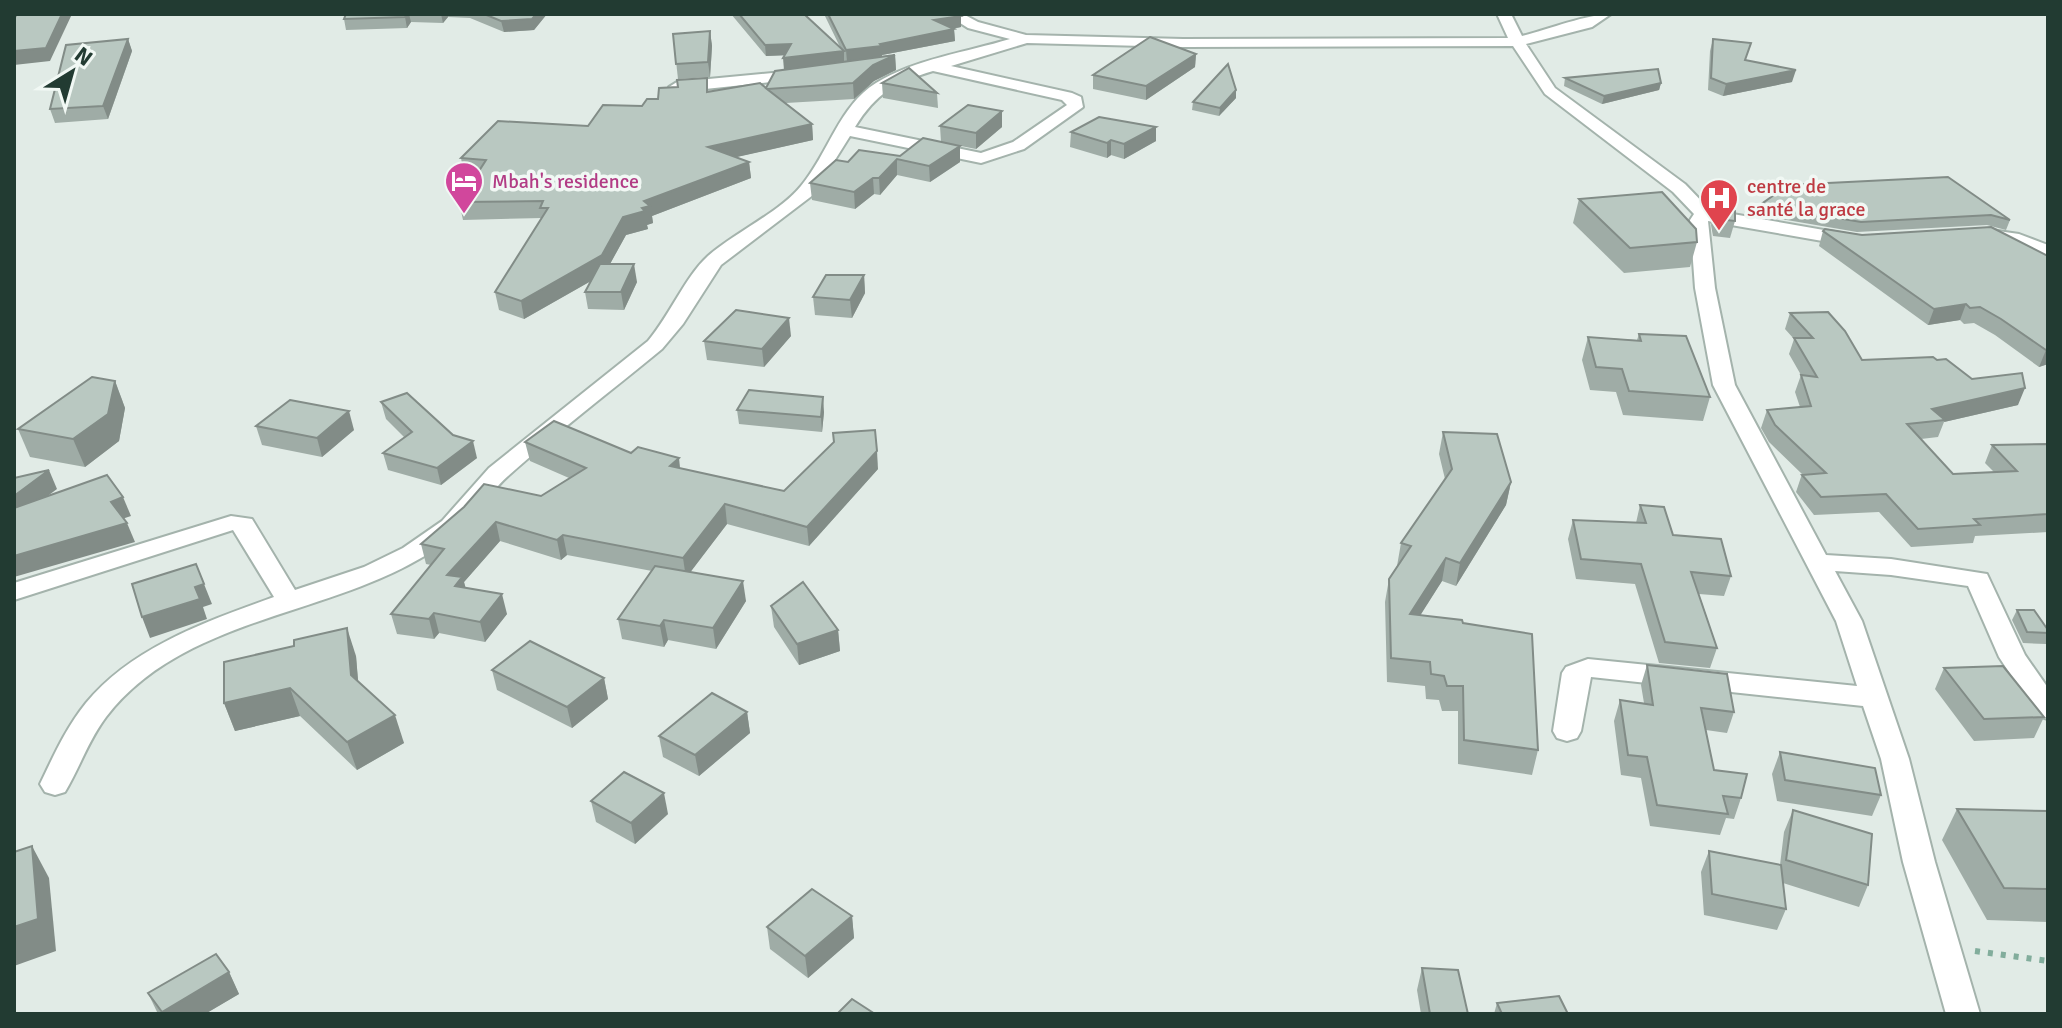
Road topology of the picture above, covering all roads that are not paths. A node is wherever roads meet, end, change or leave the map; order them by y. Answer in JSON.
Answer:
{"nodes":[{"id":1,"x":953,"y":14,"type":"edge"},
{"id":2,"x":1504,"y":14,"type":"edge"},
{"id":3,"x":1604,"y":14,"type":"edge"},
{"id":4,"x":1026,"y":39,"type":"junction"},
{"id":5,"x":1517,"y":42,"type":"junction"},
{"id":6,"x":975,"y":53,"type":"junction"},
{"id":7,"x":886,"y":64,"type":"edge"},
{"id":8,"x":932,"y":66,"type":"junction"},
{"id":9,"x":817,"y":74,"type":"edge"},
{"id":10,"x":663,"y":88,"type":"edge"},
{"id":11,"x":846,"y":130,"type":"junction"},
{"id":12,"x":1704,"y":214,"type":"junction"},
{"id":13,"x":1972,"y":235,"type":"edge"},
{"id":14,"x":1871,"y":240,"type":"edge"},
{"id":15,"x":2048,"y":251,"type":"edge"},
{"id":16,"x":1818,"y":562,"type":"junction"},
{"id":17,"x":14,"y":592,"type":"edge"},
{"id":18,"x":289,"y":601,"type":"junction"},
{"id":19,"x":1872,"y":697,"type":"junction"},
{"id":20,"x":2048,"y":709,"type":"edge"},
{"id":21,"x":1567,"y":731,"type":"dead end"},
{"id":22,"x":55,"y":784,"type":"dead end"},
{"id":23,"x":1963,"y":1014,"type":"edge"}],
"edges":[{"from":1,"to":4,"type":"street"},
{"from":2,"to":5,"type":"street"},
{"from":3,"to":5,"type":"street"},
{"from":4,"to":5,"type":"street"},
{"from":4,"to":6,"type":"street"},
{"from":5,"to":12,"type":"street"},
{"from":6,"to":7,"type":"street"},
{"from":6,"to":8,"type":"street"},
{"from":8,"to":11,"type":"street"},
{"from":8,"to":11,"type":"street"},
{"from":9,"to":10,"type":"street"},
{"from":11,"to":18,"type":"street"},
{"from":12,"to":14,"type":"street"},
{"from":12,"to":16,"type":"street"},
{"from":13,"to":15,"type":"street"},
{"from":16,"to":19,"type":"street"},
{"from":16,"to":20,"type":"street"},
{"from":17,"to":18,"type":"street"},
{"from":18,"to":22,"type":"street"},
{"from":19,"to":21,"type":"street"},
{"from":19,"to":23,"type":"street"}]}
